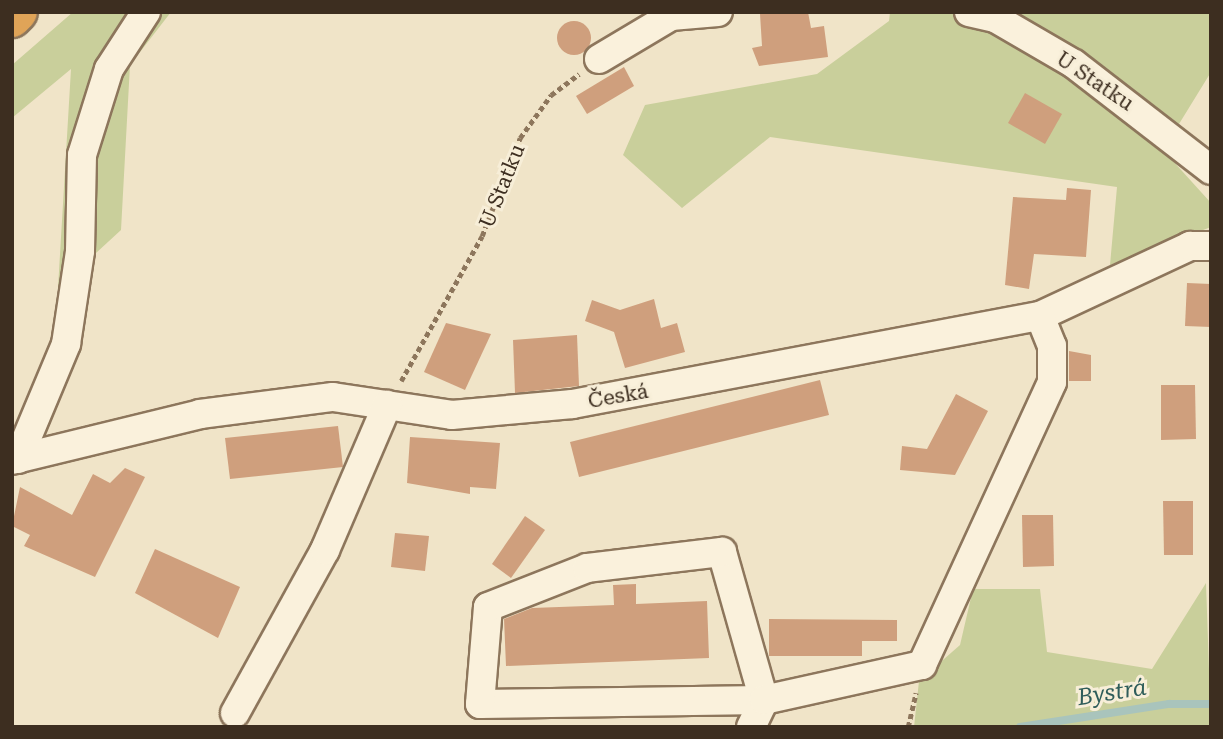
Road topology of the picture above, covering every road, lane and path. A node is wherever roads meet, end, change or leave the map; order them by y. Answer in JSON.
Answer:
{"nodes":[{"id":1,"x":18,"y":12,"type":"edge"},
{"id":2,"x":146,"y":12,"type":"edge"},
{"id":3,"x":718,"y":12,"type":"edge"},
{"id":4,"x":969,"y":12,"type":"edge"},
{"id":5,"x":668,"y":14,"type":"edge"},
{"id":6,"x":12,"y":18,"type":"edge"},
{"id":7,"x":599,"y":59,"type":"joint"},
{"id":8,"x":1211,"y":170,"type":"edge"},
{"id":9,"x":1211,"y":246,"type":"edge"},
{"id":10,"x":1040,"y":316,"type":"junction"},
{"id":11,"x":387,"y":405,"type":"junction"},
{"id":12,"x":15,"y":460,"type":"edge"},
{"id":13,"x":764,"y":700,"type":"junction"},
{"id":14,"x":235,"y":713,"type":"dead end"},
{"id":15,"x":751,"y":727,"type":"edge"}],
"edges":[{"from":1,"to":6,"type":"highway"},
{"from":2,"to":12,"type":"street"},
{"from":3,"to":5,"type":"street"},
{"from":4,"to":8,"type":"street","name":"U Statku"},
{"from":5,"to":7,"type":"street"},
{"from":7,"to":11,"type":"path","name":"U Statku"},
{"from":9,"to":10,"type":"street","name":"Česká"},
{"from":10,"to":11,"type":"street","name":"Česká"},
{"from":10,"to":13,"type":"street"},
{"from":11,"to":12,"type":"street","name":"Česká"},
{"from":11,"to":14,"type":"street"},
{"from":13,"to":13,"type":"street"},
{"from":13,"to":15,"type":"street"}]}
